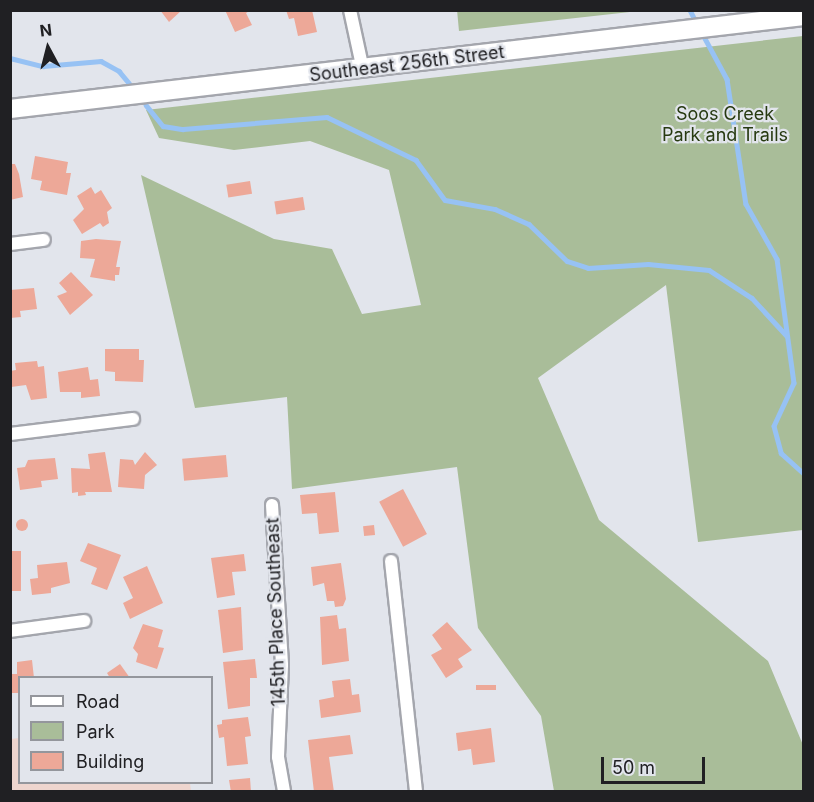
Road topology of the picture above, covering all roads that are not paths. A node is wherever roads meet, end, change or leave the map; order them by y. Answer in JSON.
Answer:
{"nodes":[{"id":1,"x":350,"y":10,"type":"edge"},
{"id":2,"x":804,"y":16,"type":"edge"},
{"id":3,"x":363,"y":70,"type":"junction"},
{"id":4,"x":10,"y":109,"type":"edge"},
{"id":5,"x":44,"y":240,"type":"dead end"},
{"id":6,"x":10,"y":244,"type":"edge"},
{"id":7,"x":134,"y":419,"type":"dead end"},
{"id":8,"x":10,"y":434,"type":"edge"},
{"id":9,"x":272,"y":505,"type":"dead end"},
{"id":10,"x":391,"y":561,"type":"dead end"},
{"id":11,"x":84,"y":621,"type":"dead end"},
{"id":12,"x":10,"y":630,"type":"edge"},
{"id":13,"x":284,"y":792,"type":"edge"},
{"id":14,"x":416,"y":792,"type":"edge"}],
"edges":[{"from":1,"to":3,"type":"street"},
{"from":2,"to":3,"type":"main road","name":"Southeast 256th Street"},
{"from":3,"to":4,"type":"main road","name":"Southeast 256th Street"},
{"from":5,"to":6,"type":"street"},
{"from":7,"to":8,"type":"street"},
{"from":9,"to":13,"type":"street","name":"145th Place Southeast"},
{"from":10,"to":14,"type":"street"},
{"from":11,"to":12,"type":"street"}]}
